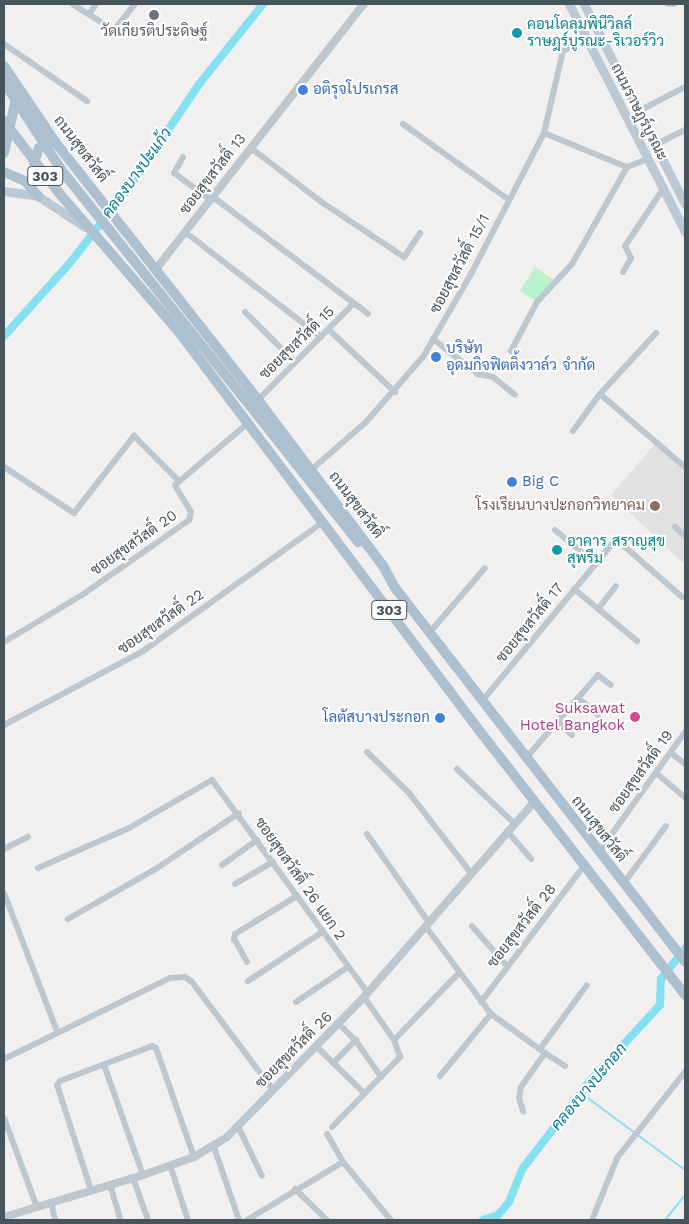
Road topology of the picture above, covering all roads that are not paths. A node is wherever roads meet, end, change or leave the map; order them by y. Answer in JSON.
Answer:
{"nodes":[{"id":1,"x":72,"y":4,"type":"edge"},
{"id":2,"x":96,"y":4,"type":"edge"},
{"id":3,"x":136,"y":4,"type":"edge"},
{"id":4,"x":364,"y":4,"type":"edge"},
{"id":5,"x":569,"y":4,"type":"edge"},
{"id":6,"x":584,"y":4,"type":"edge"},
{"id":7,"x":668,"y":4,"type":"edge"},
{"id":8,"x":674,"y":4,"type":"edge"},
{"id":9,"x":89,"y":14,"type":"junction"},
{"id":10,"x":586,"y":37,"type":"junction"},
{"id":11,"x":4,"y":44,"type":"edge"},
{"id":12,"x":6,"y":69,"type":"edge"},
{"id":13,"x":4,"y":83,"type":"edge"},
{"id":14,"x":18,"y":85,"type":"junction"},
{"id":15,"x":685,"y":87,"type":"edge"},
{"id":16,"x":88,"y":101,"type":"dead end"},
{"id":17,"x":639,"y":111,"type":"junction"},
{"id":18,"x":7,"y":122,"type":"edge"},
{"id":19,"x":403,"y":124,"type":"dead end"},
{"id":20,"x":47,"y":130,"type":"junction"},
{"id":21,"x":685,"y":130,"type":"edge"},
{"id":22,"x":544,"y":133,"type":"junction"},
{"id":23,"x":56,"y":143,"type":"junction"},
{"id":24,"x":655,"y":145,"type":"junction"},
{"id":25,"x":251,"y":148,"type":"junction"},
{"id":26,"x":4,"y":153,"type":"edge"},
{"id":27,"x":183,"y":157,"type":"dead end"},
{"id":28,"x":648,"y":159,"type":"junction"},
{"id":29,"x":34,"y":164,"type":"junction"},
{"id":30,"x":627,"y":167,"type":"junction"},
{"id":31,"x":4,"y":172,"type":"edge"},
{"id":32,"x":663,"y":189,"type":"junction"},
{"id":33,"x":4,"y":191,"type":"edge"},
{"id":34,"x":38,"y":196,"type":"junction"},
{"id":35,"x":212,"y":198,"type":"junction"},
{"id":36,"x":508,"y":200,"type":"junction"},
{"id":37,"x":685,"y":204,"type":"edge"},
{"id":38,"x":90,"y":230,"type":"junction"},
{"id":39,"x":185,"y":232,"type":"junction"},
{"id":40,"x":685,"y":232,"type":"edge"},
{"id":41,"x":420,"y":233,"type":"dead end"},
{"id":42,"x":156,"y":269,"type":"junction"},
{"id":43,"x":623,"y":272,"type":"dead end"},
{"id":44,"x":353,"y":304,"type":"junction"},
{"id":45,"x":245,"y":312,"type":"dead end"},
{"id":46,"x":368,"y":314,"type":"dead end"},
{"id":47,"x":329,"y":330,"type":"junction"},
{"id":48,"x":656,"y":333,"type":"dead end"},
{"id":49,"x":321,"y":338,"type":"junction"},
{"id":50,"x":433,"y":340,"type":"junction"},
{"id":51,"x":511,"y":351,"type":"dead end"},
{"id":52,"x":294,"y":361,"type":"junction"},
{"id":53,"x":395,"y":392,"type":"junction"},
{"id":54,"x":600,"y":394,"type":"junction"},
{"id":55,"x":515,"y":395,"type":"dead end"},
{"id":56,"x":258,"y":400,"type":"junction"},
{"id":57,"x":248,"y":423,"type":"junction"},
{"id":58,"x":573,"y":431,"type":"dead end"},
{"id":59,"x":4,"y":467,"type":"edge"},
{"id":60,"x":685,"y":467,"type":"edge"},
{"id":61,"x":311,"y":470,"type":"junction"},
{"id":62,"x":179,"y":481,"type":"junction"},
{"id":63,"x":323,"y":522,"type":"junction"},
{"id":64,"x":675,"y":527,"type":"dead end"},
{"id":65,"x":554,"y":530,"type":"dead end"},
{"id":66,"x":685,"y":536,"type":"edge"},
{"id":67,"x":595,"y":563,"type":"junction"},
{"id":68,"x":485,"y":568,"type":"dead end"},
{"id":69,"x":392,"y":583,"type":"junction"},
{"id":70,"x":616,"y":586,"type":"dead end"},
{"id":71,"x":574,"y":589,"type":"junction"},
{"id":72,"x":682,"y":596,"type":"dead end"},
{"id":73,"x":598,"y":609,"type":"junction"},
{"id":74,"x":430,"y":632,"type":"junction"},
{"id":75,"x":637,"y":641,"type":"dead end"},
{"id":76,"x":4,"y":642,"type":"edge"},
{"id":77,"x":612,"y":686,"type":"dead end"},
{"id":78,"x":578,"y":698,"type":"junction"},
{"id":79,"x":483,"y":700,"type":"junction"},
{"id":80,"x":598,"y":716,"type":"dead end"},
{"id":81,"x":558,"y":722,"type":"junction"},
{"id":82,"x":4,"y":724,"type":"edge"},
{"id":83,"x":685,"y":732,"type":"edge"},
{"id":84,"x":572,"y":735,"type":"dead end"},
{"id":85,"x":367,"y":752,"type":"dead end"},
{"id":86,"x":671,"y":753,"type":"junction"},
{"id":87,"x":526,"y":758,"type":"junction"},
{"id":88,"x":685,"y":764,"type":"edge"},
{"id":89,"x":458,"y":769,"type":"dead end"},
{"id":90,"x":656,"y":773,"type":"junction"},
{"id":91,"x":685,"y":797,"type":"edge"},
{"id":92,"x":535,"y":801,"type":"junction"},
{"id":93,"x":239,"y":813,"type":"junction"},
{"id":94,"x":514,"y":823,"type":"junction"},
{"id":95,"x":666,"y":826,"type":"dead end"},
{"id":96,"x":507,"y":831,"type":"junction"},
{"id":97,"x":367,"y":834,"type":"dead end"},
{"id":98,"x":28,"y":837,"type":"dead end"},
{"id":99,"x":257,"y":840,"type":"junction"},
{"id":100,"x":4,"y":850,"type":"edge"},
{"id":101,"x":599,"y":852,"type":"junction"},
{"id":102,"x":531,"y":860,"type":"dead end"},
{"id":103,"x":273,"y":862,"type":"junction"},
{"id":104,"x":222,"y":865,"type":"dead end"},
{"id":105,"x":584,"y":866,"type":"junction"},
{"id":106,"x":38,"y":868,"type":"dead end"},
{"id":107,"x":471,"y":873,"type":"junction"},
{"id":108,"x":235,"y":884,"type":"dead end"},
{"id":109,"x":623,"y":884,"type":"junction"},
{"id":110,"x":4,"y":893,"type":"edge"},
{"id":111,"x":297,"y":896,"type":"junction"},
{"id":112,"x":68,"y":920,"type":"dead end"},
{"id":113,"x":428,"y":925,"type":"junction"},
{"id":114,"x":472,"y":926,"type":"dead end"},
{"id":115,"x":322,"y":932,"type":"junction"},
{"id":116,"x":247,"y":962,"type":"dead end"},
{"id":117,"x":685,"y":962,"type":"edge"},
{"id":118,"x":507,"y":966,"type":"junction"},
{"id":119,"x":348,"y":967,"type":"junction"},
{"id":120,"x":458,"y":974,"type":"junction"},
{"id":121,"x":248,"y":981,"type":"dead end"},
{"id":122,"x":587,"y":985,"type":"dead end"},
{"id":123,"x":366,"y":995,"type":"junction"},
{"id":124,"x":685,"y":995,"type":"edge"},
{"id":125,"x":296,"y":1002,"type":"dead end"},
{"id":126,"x":481,"y":1002,"type":"junction"},
{"id":127,"x":491,"y":1014,"type":"junction"},
{"id":128,"x":339,"y":1024,"type":"junction"},
{"id":129,"x":57,"y":1031,"type":"junction"},
{"id":130,"x":356,"y":1040,"type":"junction"},
{"id":131,"x":394,"y":1040,"type":"junction"},
{"id":132,"x":317,"y":1047,"type":"junction"},
{"id":133,"x":543,"y":1051,"type":"junction"},
{"id":134,"x":4,"y":1059,"type":"edge"},
{"id":135,"x":333,"y":1063,"type":"junction"},
{"id":136,"x":104,"y":1065,"type":"junction"},
{"id":137,"x":565,"y":1066,"type":"dead end"},
{"id":138,"x":685,"y":1072,"type":"edge"},
{"id":139,"x":440,"y":1076,"type":"dead end"},
{"id":140,"x":381,"y":1077,"type":"junction"},
{"id":141,"x":274,"y":1090,"type":"junction"},
{"id":142,"x":364,"y":1093,"type":"junction"},
{"id":143,"x":523,"y":1111,"type":"dead end"},
{"id":144,"x":4,"y":1118,"type":"edge"},
{"id":145,"x":238,"y":1126,"type":"junction"},
{"id":146,"x":332,"y":1126,"type":"dead end"},
{"id":147,"x":327,"y":1134,"type":"dead end"},
{"id":148,"x":214,"y":1147,"type":"junction"},
{"id":149,"x":194,"y":1157,"type":"junction"},
{"id":150,"x":343,"y":1162,"type":"junction"},
{"id":151,"x":170,"y":1165,"type":"junction"},
{"id":152,"x":143,"y":1175,"type":"junction"},
{"id":153,"x":262,"y":1176,"type":"dead end"},
{"id":154,"x":133,"y":1178,"type":"junction"},
{"id":155,"x":110,"y":1185,"type":"junction"},
{"id":156,"x":295,"y":1189,"type":"junction"},
{"id":157,"x":91,"y":1190,"type":"junction"},
{"id":158,"x":51,"y":1202,"type":"junction"},
{"id":159,"x":37,"y":1207,"type":"junction"},
{"id":160,"x":4,"y":1219,"type":"edge"},
{"id":161,"x":322,"y":1219,"type":"edge"},
{"id":162,"x":594,"y":1219,"type":"edge"},
{"id":163,"x":55,"y":1220,"type":"edge"},
{"id":164,"x":121,"y":1220,"type":"edge"},
{"id":165,"x":148,"y":1220,"type":"edge"},
{"id":166,"x":188,"y":1220,"type":"edge"},
{"id":167,"x":239,"y":1220,"type":"edge"},
{"id":168,"x":246,"y":1220,"type":"edge"},
{"id":169,"x":391,"y":1220,"type":"edge"}],
"edges":[{"from":1,"to":9,"type":"street"},
{"from":2,"to":9,"type":"street"},
{"from":3,"to":9,"type":"street"},
{"from":4,"to":25,"type":"street","name":"ซอยสุขสวัสดิ์ 13"},
{"from":5,"to":10,"type":"main road","name":"ถนนราษฎร์บูรณะ"},
{"from":6,"to":17,"type":"main road","name":"ถนนราษฎร์บูรณะ"},
{"from":7,"to":8,"type":"street"},
{"from":10,"to":22,"type":"street","name":"ซอยสุขสวัสดิ์ 15/1"},
{"from":10,"to":28,"type":"main road","name":"ถนนราษฎร์บูรณะ"},
{"from":11,"to":16,"type":"street"},
{"from":12,"to":13,"type":"main road"},
{"from":12,"to":14,"type":"main road","name":"ถนนสุขสวัสดิ์","number":"303"},
{"from":13,"to":69,"type":"main road","number":"303","bridge":true},
{"from":14,"to":18,"type":"main road"},
{"from":14,"to":20,"type":"main road","name":"ถนนสุขสวัสดิ์","number":"303"},
{"from":15,"to":17,"type":"street"},
{"from":17,"to":24,"type":"main road","name":"ถนนราษฎร์บูรณะ"},
{"from":18,"to":20,"type":"main road"},
{"from":18,"to":26,"type":"main road"},
{"from":18,"to":29,"type":"main road","number":"303"},
{"from":19,"to":36,"type":"street"},
{"from":20,"to":23,"type":"main road","name":"ถนนสุขสวัสดิ์","number":"303"},
{"from":21,"to":24,"type":"street"},
{"from":22,"to":30,"type":"street"},
{"from":22,"to":36,"type":"street","name":"ซอยสุขสวัสดิ์ 15/1"},
{"from":23,"to":29,"type":"main road"},
{"from":23,"to":42,"type":"main road","name":"ถนนสุขสวัสดิ์","number":"303"},
{"from":24,"to":37,"type":"main road","name":"ถนนราษฎร์บูรณะ"},
{"from":25,"to":35,"type":"street","name":"ซอยสุขสวัสดิ์ 13"},
{"from":25,"to":41,"type":"street"},
{"from":27,"to":35,"type":"street"},
{"from":28,"to":30,"type":"street"},
{"from":28,"to":32,"type":"main road","name":"ถนนราษฎร์บูรณะ"},
{"from":29,"to":38,"type":"main road","number":"303"},
{"from":30,"to":51,"type":"street"},
{"from":31,"to":34,"type":"main road"},
{"from":32,"to":40,"type":"main road","name":"ถนนราษฎร์บูรณะ"},
{"from":32,"to":43,"type":"street"},
{"from":33,"to":34,"type":"main road"},
{"from":34,"to":38,"type":"main road"},
{"from":35,"to":39,"type":"street","name":"ซอยสุขสวัสดิ์ 13"},
{"from":35,"to":44,"type":"street"},
{"from":36,"to":50,"type":"street","name":"ซอยสุขสวัสดิ์ 15/1"},
{"from":38,"to":57,"type":"main road","number":"303"},
{"from":39,"to":42,"type":"street","name":"ซอยสุขสวัสดิ์ 13"},
{"from":39,"to":49,"type":"street"},
{"from":42,"to":56,"type":"main road","name":"ถนนสุขสวัสดิ์","number":"303"},
{"from":44,"to":46,"type":"street"},
{"from":44,"to":47,"type":"street","name":"ซอยสุขสวัสดิ์ 15"},
{"from":45,"to":52,"type":"street"},
{"from":47,"to":49,"type":"street","name":"ซอยสุขสวัสดิ์ 15"},
{"from":47,"to":53,"type":"street"},
{"from":48,"to":54,"type":"street"},
{"from":49,"to":52,"type":"street","name":"ซอยสุขสวัสดิ์ 15"},
{"from":50,"to":53,"type":"street","name":"ซอยสุขสวัสดิ์ 15/1"},
{"from":50,"to":55,"type":"street"},
{"from":52,"to":56,"type":"street","name":"ซอยสุขสวัสดิ์ 15"},
{"from":53,"to":61,"type":"street","name":"ซอยสุขสวัสดิ์ 15/1"},
{"from":54,"to":58,"type":"street"},
{"from":54,"to":60,"type":"street"},
{"from":56,"to":61,"type":"main road","name":"ถนนสุขสวัสดิ์","number":"303"},
{"from":57,"to":62,"type":"street"},
{"from":57,"to":63,"type":"main road","number":"303"},
{"from":59,"to":62,"type":"street"},
{"from":61,"to":69,"type":"main road","name":"ถนนสุขสวัสดิ์","number":"303"},
{"from":62,"to":76,"type":"street","name":"ซอยสุขสวัสดิ์ 20"},
{"from":63,"to":82,"type":"street","name":"ซอยสุขสวัสดิ์ 22"},
{"from":63,"to":92,"type":"main road","number":"303"},
{"from":64,"to":66,"type":"street"},
{"from":65,"to":67,"type":"street"},
{"from":67,"to":71,"type":"street","name":"ซอยสุขสวัสดิ์ 17"},
{"from":67,"to":72,"type":"street","name":"ซอยสุขสวัสดิ์ 17"},
{"from":68,"to":74,"type":"street"},
{"from":69,"to":74,"type":"main road","name":"ถนนสุขสวัสดิ์","number":"303"},
{"from":70,"to":73,"type":"street"},
{"from":71,"to":73,"type":"street"},
{"from":71,"to":79,"type":"street","name":"ซอยสุขสวัสดิ์ 17"},
{"from":73,"to":75,"type":"street"},
{"from":74,"to":79,"type":"main road","name":"ถนนสุขสวัสดิ์","number":"303"},
{"from":77,"to":78,"type":"street"},
{"from":78,"to":80,"type":"street"},
{"from":78,"to":81,"type":"street"},
{"from":79,"to":87,"type":"main road","name":"ถนนสุขสวัสดิ์","number":"303"},
{"from":81,"to":84,"type":"street"},
{"from":81,"to":87,"type":"street"},
{"from":83,"to":86,"type":"street","name":"ซอยสุขสวัสดิ์ 19"},
{"from":85,"to":107,"type":"street"},
{"from":86,"to":88,"type":"street"},
{"from":86,"to":90,"type":"street","name":"ซอยสุขสวัสดิ์ 19"},
{"from":87,"to":101,"type":"main road","name":"ถนนสุขสวัสดิ์","number":"303"},
{"from":89,"to":94,"type":"street"},
{"from":90,"to":91,"type":"street"},
{"from":90,"to":101,"type":"street","name":"ซอยสุขสวัสดิ์ 19"},
{"from":92,"to":94,"type":"street","name":"ซอยสุขสวัสดิ์ 26"},
{"from":92,"to":105,"type":"main road","number":"303"},
{"from":93,"to":99,"type":"street","name":"ซอยสุขสวัสดิ์ 26 แยก 2"},
{"from":93,"to":106,"type":"street","name":"ซอยสุขสวัสดิ์ 26 แยก 2"},
{"from":93,"to":112,"type":"street"},
{"from":94,"to":96,"type":"street","name":"ซอยสุขสวัสดิ์ 26"},
{"from":95,"to":109,"type":"street"},
{"from":96,"to":102,"type":"street"},
{"from":96,"to":107,"type":"street","name":"ซอยสุขสวัสดิ์ 26"},
{"from":97,"to":113,"type":"street"},
{"from":98,"to":100,"type":"street"},
{"from":99,"to":103,"type":"street","name":"ซอยสุขสวัสดิ์ 26 แยก 2"},
{"from":99,"to":104,"type":"street"},
{"from":101,"to":109,"type":"main road","name":"ถนนสุขสวัสดิ์","number":"303"},
{"from":103,"to":108,"type":"street"},
{"from":103,"to":111,"type":"street","name":"ซอยสุขสวัสดิ์ 26 แยก 2"},
{"from":105,"to":118,"type":"street","name":"ซอยสุขสวัสดิ์ 28"},
{"from":105,"to":124,"type":"main road","number":"303"},
{"from":107,"to":113,"type":"street","name":"ซอยสุขสวัสดิ์ 26"},
{"from":109,"to":117,"type":"main road","name":"ถนนสุขสวัสดิ์","number":"303"},
{"from":110,"to":129,"type":"street"},
{"from":111,"to":115,"type":"street","name":"ซอยสุขสวัสดิ์ 26 แยก 2"},
{"from":111,"to":116,"type":"street"},
{"from":113,"to":120,"type":"street"},
{"from":113,"to":123,"type":"street","name":"ซอยสุขสวัสดิ์ 26"},
{"from":114,"to":118,"type":"street"},
{"from":115,"to":119,"type":"street","name":"ซอยสุขสวัสดิ์ 26 แยก 2"},
{"from":115,"to":121,"type":"street"},
{"from":118,"to":126,"type":"street","name":"ซอยสุขสวัสดิ์ 28"},
{"from":119,"to":123,"type":"street","name":"ซอยสุขสวัสดิ์ 26 แยก 2"},
{"from":119,"to":125,"type":"street"},
{"from":120,"to":126,"type":"street"},
{"from":120,"to":131,"type":"street"},
{"from":122,"to":133,"type":"street"},
{"from":123,"to":128,"type":"street","name":"ซอยสุขสวัสดิ์ 26"},
{"from":123,"to":131,"type":"street","name":"ซอยสุขสวัสดิ์ 26 แยก 2"},
{"from":126,"to":127,"type":"street"},
{"from":127,"to":133,"type":"street"},
{"from":127,"to":139,"type":"street"},
{"from":128,"to":130,"type":"street"},
{"from":128,"to":132,"type":"street","name":"ซอยสุขสวัสดิ์ 26"},
{"from":129,"to":134,"type":"street"},
{"from":129,"to":141,"type":"street"},
{"from":130,"to":135,"type":"street"},
{"from":130,"to":140,"type":"street"},
{"from":131,"to":140,"type":"street"},
{"from":132,"to":135,"type":"street"},
{"from":132,"to":141,"type":"street","name":"ซอยสุขสวัสดิ์ 26"},
{"from":133,"to":137,"type":"street"},
{"from":133,"to":143,"type":"street"},
{"from":135,"to":142,"type":"street"},
{"from":136,"to":149,"type":"street"},
{"from":136,"to":152,"type":"street"},
{"from":136,"to":157,"type":"street"},
{"from":138,"to":162,"type":"street"},
{"from":140,"to":142,"type":"street"},
{"from":141,"to":145,"type":"street","name":"ซอยสุขสวัสดิ์ 26"},
{"from":142,"to":146,"type":"street"},
{"from":144,"to":159,"type":"street"},
{"from":145,"to":148,"type":"street","name":"ซอยสุขสวัสดิ์ 26"},
{"from":145,"to":153,"type":"street"},
{"from":147,"to":150,"type":"street"},
{"from":148,"to":149,"type":"street","name":"ซอยสุขสวัสดิ์ 26"},
{"from":148,"to":167,"type":"street"},
{"from":149,"to":151,"type":"street","name":"ซอยสุขสวัสดิ์ 26"},
{"from":150,"to":156,"type":"street"},
{"from":150,"to":169,"type":"street"},
{"from":151,"to":152,"type":"street","name":"ซอยสุขสวัสดิ์ 26"},
{"from":151,"to":166,"type":"street"},
{"from":152,"to":154,"type":"street","name":"ซอยสุขสวัสดิ์ 26"},
{"from":154,"to":155,"type":"street","name":"ซอยสุขสวัสดิ์ 26"},
{"from":154,"to":165,"type":"street"},
{"from":155,"to":157,"type":"street","name":"ซอยสุขสวัสดิ์ 26"},
{"from":155,"to":164,"type":"street"},
{"from":156,"to":161,"type":"street"},
{"from":156,"to":168,"type":"street"},
{"from":157,"to":158,"type":"street","name":"ซอยสุขสวัสดิ์ 26"},
{"from":158,"to":159,"type":"street","name":"ซอยสุขสวัสดิ์ 26"},
{"from":158,"to":163,"type":"street"},
{"from":159,"to":160,"type":"street","name":"ซอยสุขสวัสดิ์ 26"}]}
